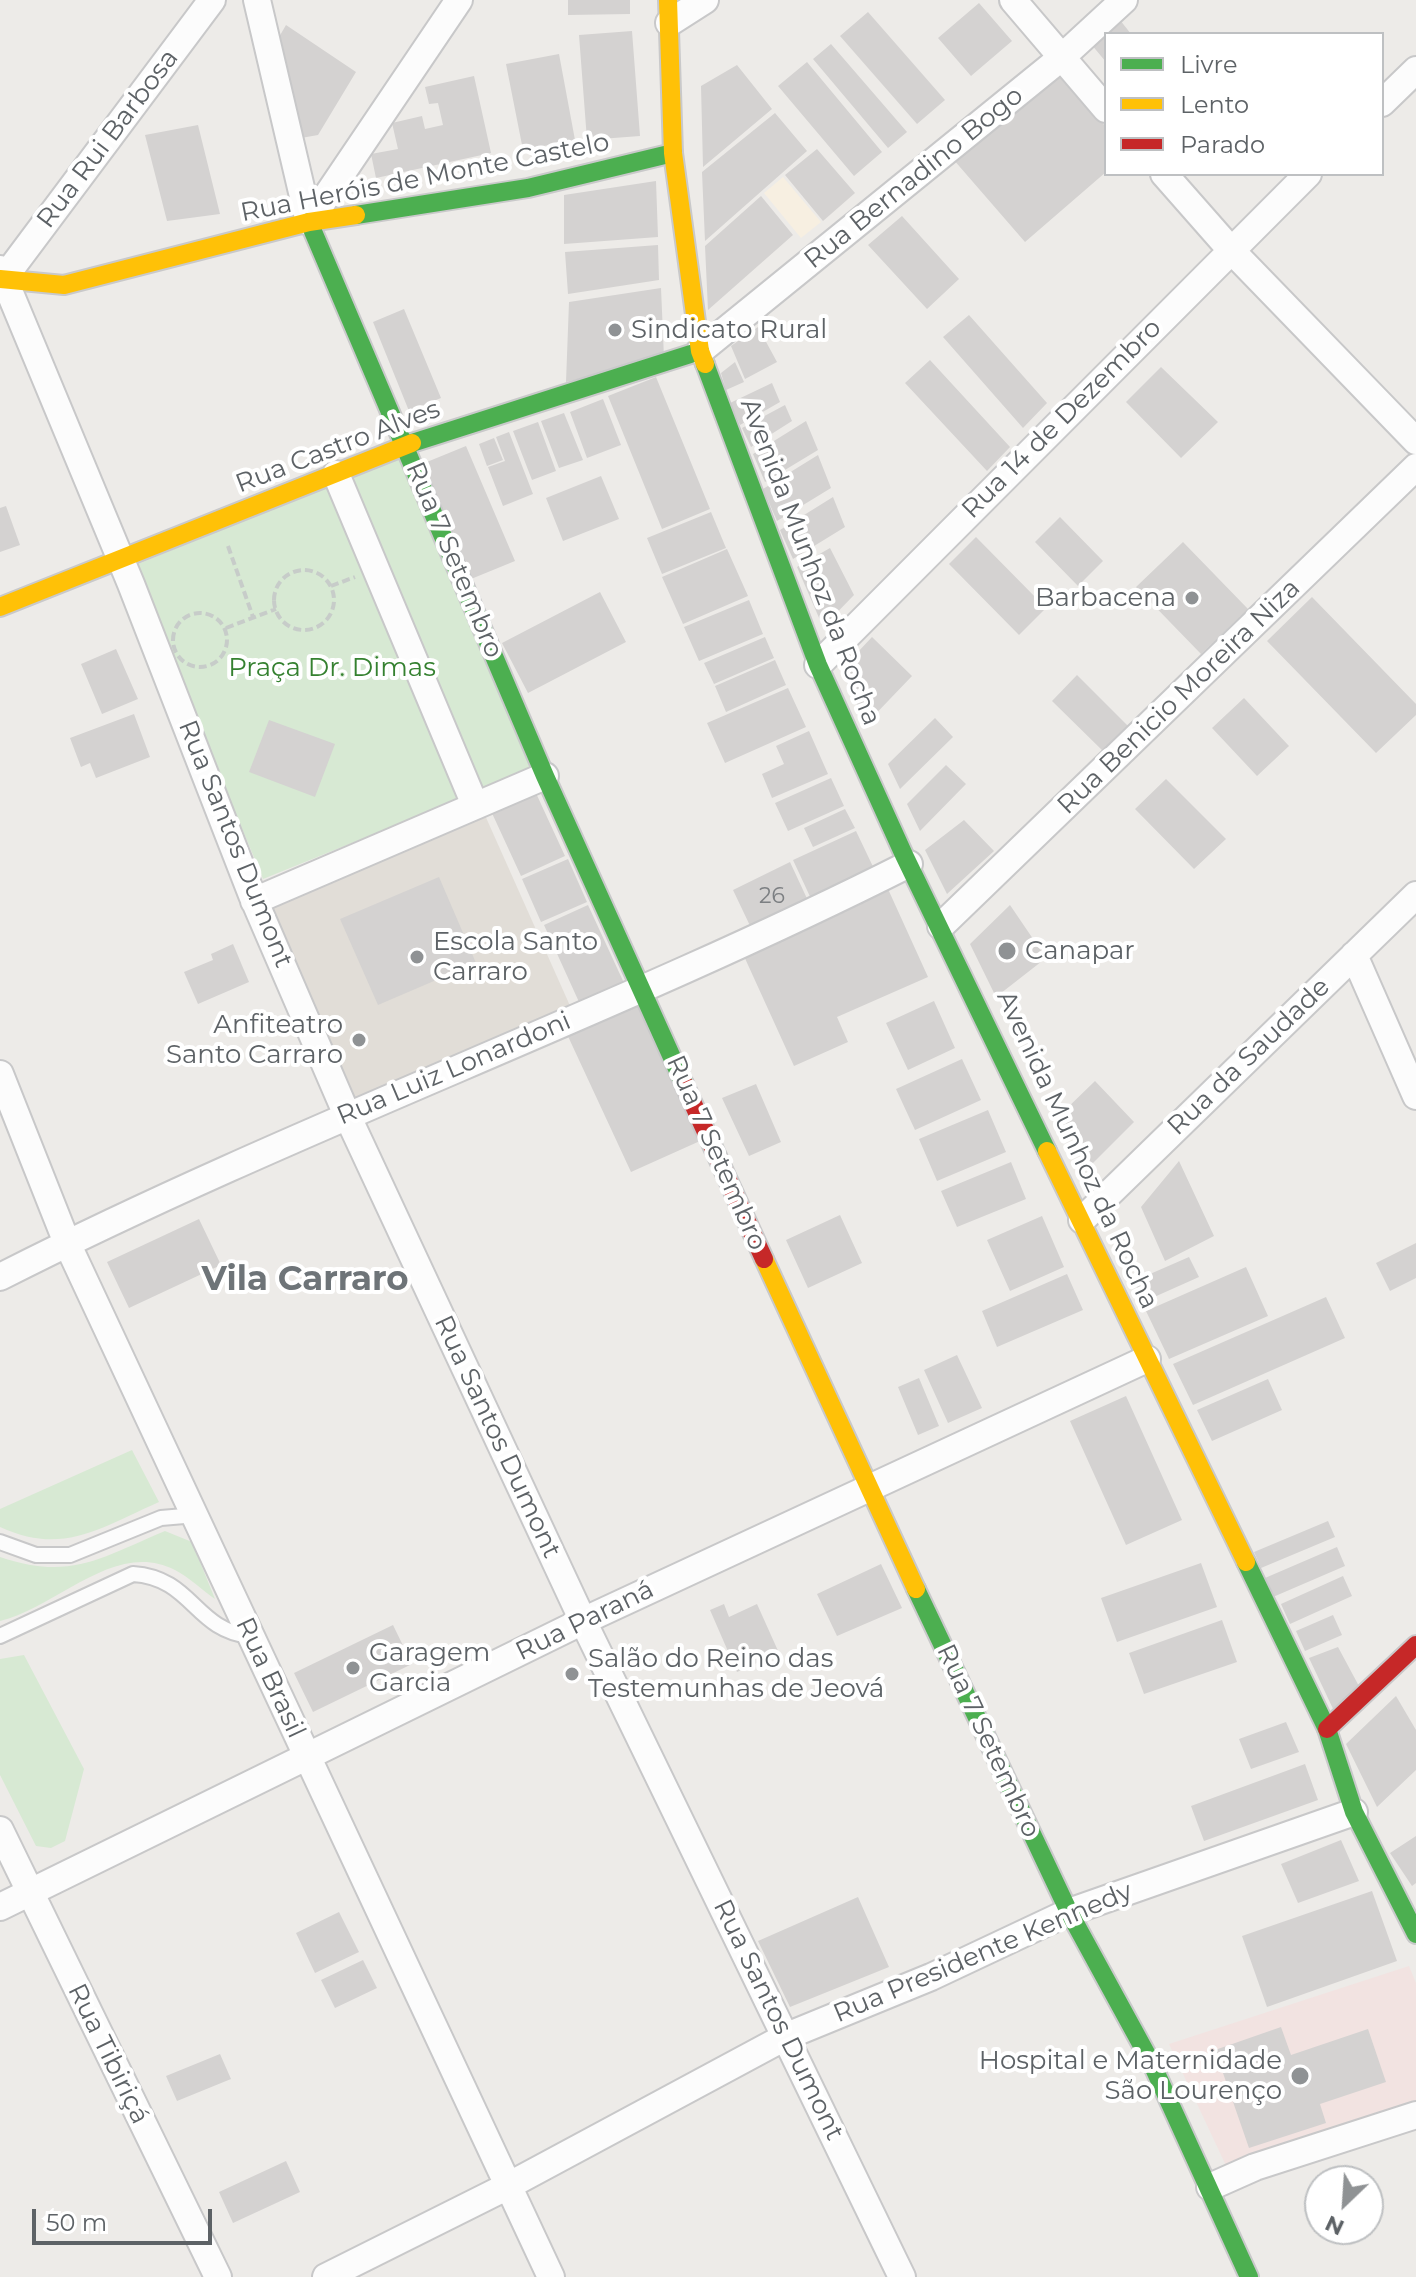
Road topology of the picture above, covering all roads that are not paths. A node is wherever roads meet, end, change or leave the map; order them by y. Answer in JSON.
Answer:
{"nodes":[{"id":1,"x":212,"y":0,"type":"edge"},
{"id":2,"x":257,"y":0,"type":"edge"},
{"id":3,"x":459,"y":0,"type":"edge"},
{"id":4,"x":705,"y":0,"type":"edge"},
{"id":5,"x":1013,"y":0,"type":"edge"},
{"id":6,"x":1124,"y":0,"type":"edge"},
{"id":7,"x":668,"y":11,"type":"edge"},
{"id":8,"x":1061,"y":58,"type":"junction"},
{"id":9,"x":1416,"y":70,"type":"edge"},
{"id":10,"x":1384,"y":101,"type":"edge"},
{"id":11,"x":1104,"y":107,"type":"edge"},
{"id":12,"x":673,"y":153,"type":"junction"},
{"id":13,"x":1166,"y":176,"type":"edge"},
{"id":14,"x":1306,"y":176,"type":"edge"},
{"id":15,"x":309,"y":222,"type":"junction"},
{"id":16,"x":1230,"y":249,"type":"junction"},
{"id":17,"x":1,"y":275,"type":"edge"},
{"id":18,"x":700,"y":351,"type":"junction"},
{"id":19,"x":1416,"y":441,"type":"edge"},
{"id":20,"x":405,"y":445,"type":"junction"},
{"id":21,"x":1416,"y":467,"type":"edge"},
{"id":22,"x":336,"y":474,"type":"junction"},
{"id":23,"x":121,"y":562,"type":"junction"},
{"id":24,"x":0,"y":607,"type":"edge"},
{"id":25,"x":818,"y":665,"type":"junction"},
{"id":26,"x":545,"y":776,"type":"junction"},
{"id":27,"x":475,"y":805,"type":"junction"},
{"id":28,"x":909,"y":864,"type":"junction"},
{"id":29,"x":1416,"y":895,"type":"edge"},
{"id":30,"x":254,"y":901,"type":"junction"},
{"id":31,"x":941,"y":926,"type":"junction"},
{"id":32,"x":1354,"y":955,"type":"junction"},
{"id":33,"x":641,"y":988,"type":"junction"},
{"id":34,"x":0,"y":1074,"type":"edge"},
{"id":35,"x":1416,"y":1096,"type":"edge"},
{"id":36,"x":347,"y":1115,"type":"junction"},
{"id":37,"x":1082,"y":1220,"type":"junction"},
{"id":38,"x":67,"y":1243,"type":"junction"},
{"id":39,"x":0,"y":1277,"type":"edge"},
{"id":40,"x":1147,"y":1359,"type":"junction"},
{"id":41,"x":867,"y":1487,"type":"junction"},
{"id":42,"x":196,"y":1515,"type":"junction"},
{"id":43,"x":0,"y":1542,"type":"edge"},
{"id":44,"x":583,"y":1621,"type":"junction"},
{"id":45,"x":0,"y":1636,"type":"edge"},
{"id":46,"x":250,"y":1636,"type":"junction"},
{"id":47,"x":1416,"y":1645,"type":"edge"},
{"id":48,"x":1327,"y":1729,"type":"junction"},
{"id":49,"x":305,"y":1755,"type":"junction"},
{"id":50,"x":1354,"y":1812,"type":"junction"},
{"id":51,"x":0,"y":1830,"type":"edge"},
{"id":52,"x":29,"y":1894,"type":"junction"},
{"id":53,"x":0,"y":1907,"type":"edge"},
{"id":54,"x":1069,"y":1912,"type":"junction"},
{"id":55,"x":1416,"y":1934,"type":"edge"},
{"id":56,"x":787,"y":2036,"type":"junction"},
{"id":57,"x":1416,"y":2115,"type":"edge"},
{"id":58,"x":506,"y":2187,"type":"junction"},
{"id":59,"x":1210,"y":2187,"type":"junction"},
{"id":60,"x":218,"y":2277,"type":"edge"},
{"id":61,"x":326,"y":2277,"type":"edge"},
{"id":62,"x":551,"y":2277,"type":"edge"},
{"id":63,"x":902,"y":2277,"type":"edge"},
{"id":64,"x":1249,"y":2277,"type":"edge"}],
"edges":[{"from":1,"to":17,"type":"street","name":"Rua Rui Barbosa"},
{"from":2,"to":15,"type":"street","name":"Rua 7 Setembro"},
{"from":3,"to":15,"type":"street"},
{"from":4,"to":7,"type":"street"},
{"from":5,"to":8,"type":"street"},
{"from":6,"to":8,"type":"street","name":"Rua Bernadino Bogo"},
{"from":7,"to":12,"type":"main road","name":"Avenida Munhoz da Rocha"},
{"from":8,"to":11,"type":"street"},
{"from":8,"to":18,"type":"street","name":"Rua Bernadino Bogo"},
{"from":9,"to":10,"type":"street"},
{"from":12,"to":15,"type":"main road","name":"Rua Heróis de Monte Castelo"},
{"from":12,"to":18,"type":"main road","name":"Avenida Munhoz da Rocha"},
{"from":13,"to":16,"type":"street"},
{"from":14,"to":16,"type":"street","name":"Rua 14 de Dezembro"},
{"from":15,"to":17,"type":"main road","name":"Rua Heróis de Monte Castelo"},
{"from":15,"to":20,"type":"main road","name":"Rua 7 Setembro"},
{"from":16,"to":19,"type":"street"},
{"from":16,"to":25,"type":"street","name":"Rua 14 de Dezembro"},
{"from":17,"to":23,"type":"street","name":"Rua Santos Dumont"},
{"from":18,"to":20,"type":"main road","name":"Rua Castro Alves"},
{"from":18,"to":25,"type":"main road","name":"Avenida Munhoz da Rocha"},
{"from":20,"to":22,"type":"main road","name":"Rua Castro Alves"},
{"from":20,"to":26,"type":"main road","name":"Rua 7 Setembro"},
{"from":21,"to":31,"type":"street","name":"Rua Benicio Moreira Niza"},
{"from":22,"to":23,"type":"main road","name":"Rua Castro Alves"},
{"from":22,"to":27,"type":"street"},
{"from":23,"to":24,"type":"main road","name":"Rua Castro Alves"},
{"from":23,"to":30,"type":"street","name":"Rua Santos Dumont"},
{"from":25,"to":28,"type":"main road","name":"Avenida Munhoz da Rocha"},
{"from":26,"to":27,"type":"street"},
{"from":26,"to":33,"type":"main road","name":"Rua 7 Setembro"},
{"from":27,"to":30,"type":"street"},
{"from":28,"to":31,"type":"main road","name":"Avenida Munhoz da Rocha"},
{"from":28,"to":33,"type":"street","name":"Rua Luiz Lonardoni"},
{"from":29,"to":32,"type":"street","name":"Rua da Saudade"},
{"from":30,"to":36,"type":"street","name":"Rua Santos Dumont"},
{"from":31,"to":37,"type":"main road","name":"Avenida Munhoz da Rocha"},
{"from":32,"to":35,"type":"street"},
{"from":32,"to":37,"type":"street","name":"Rua da Saudade"},
{"from":33,"to":36,"type":"street","name":"Rua Luiz Lonardoni"},
{"from":33,"to":41,"type":"main road","name":"Rua 7 Setembro"},
{"from":34,"to":38,"type":"street","name":"Rua Brasil"},
{"from":36,"to":38,"type":"street","name":"Rua Luiz Lonardoni"},
{"from":36,"to":44,"type":"street","name":"Rua Santos Dumont"},
{"from":37,"to":40,"type":"main road","name":"Avenida Munhoz da Rocha"},
{"from":38,"to":39,"type":"street","name":"Rua Luiz Lonardoni"},
{"from":38,"to":42,"type":"street","name":"Rua Brasil"},
{"from":40,"to":41,"type":"street","name":"Rua Paraná"},
{"from":40,"to":48,"type":"main road","name":"Avenida Munhoz da Rocha"},
{"from":41,"to":44,"type":"street","name":"Rua Paraná"},
{"from":41,"to":54,"type":"main road","name":"Rua 7 Setembro"},
{"from":42,"to":43,"type":"lane"},
{"from":42,"to":46,"type":"street","name":"Rua Brasil"},
{"from":44,"to":49,"type":"street","name":"Rua Paraná"},
{"from":44,"to":56,"type":"street","name":"Rua Santos Dumont"},
{"from":45,"to":46,"type":"lane"},
{"from":46,"to":49,"type":"street","name":"Rua Brasil"},
{"from":47,"to":48,"type":"main road"},
{"from":48,"to":50,"type":"main road","name":"Avenida Munhoz da Rocha"},
{"from":49,"to":52,"type":"street","name":"Rua Paraná"},
{"from":49,"to":58,"type":"street","name":"Rua Brasil"},
{"from":50,"to":54,"type":"street","name":"Rua Presidente Kennedy"},
{"from":50,"to":55,"type":"main road","name":"Avenida Munhoz da Rocha"},
{"from":51,"to":52,"type":"street","name":"Rua Tibiriçá"},
{"from":52,"to":53,"type":"street","name":"Rua Paraná"},
{"from":52,"to":60,"type":"street","name":"Rua Tibiriçá"},
{"from":54,"to":56,"type":"street","name":"Rua Presidente Kennedy"},
{"from":54,"to":59,"type":"main road","name":"Rua 7 Setembro"},
{"from":56,"to":58,"type":"street","name":"Rua Presidente Kennedy"},
{"from":56,"to":63,"type":"street","name":"Rua Santos Dumont"},
{"from":57,"to":59,"type":"street"},
{"from":58,"to":61,"type":"street","name":"Rua Presidente Kennedy"},
{"from":58,"to":62,"type":"street","name":"Rua Brasil"},
{"from":59,"to":64,"type":"main road","name":"Rua 7 Setembro"}]}
